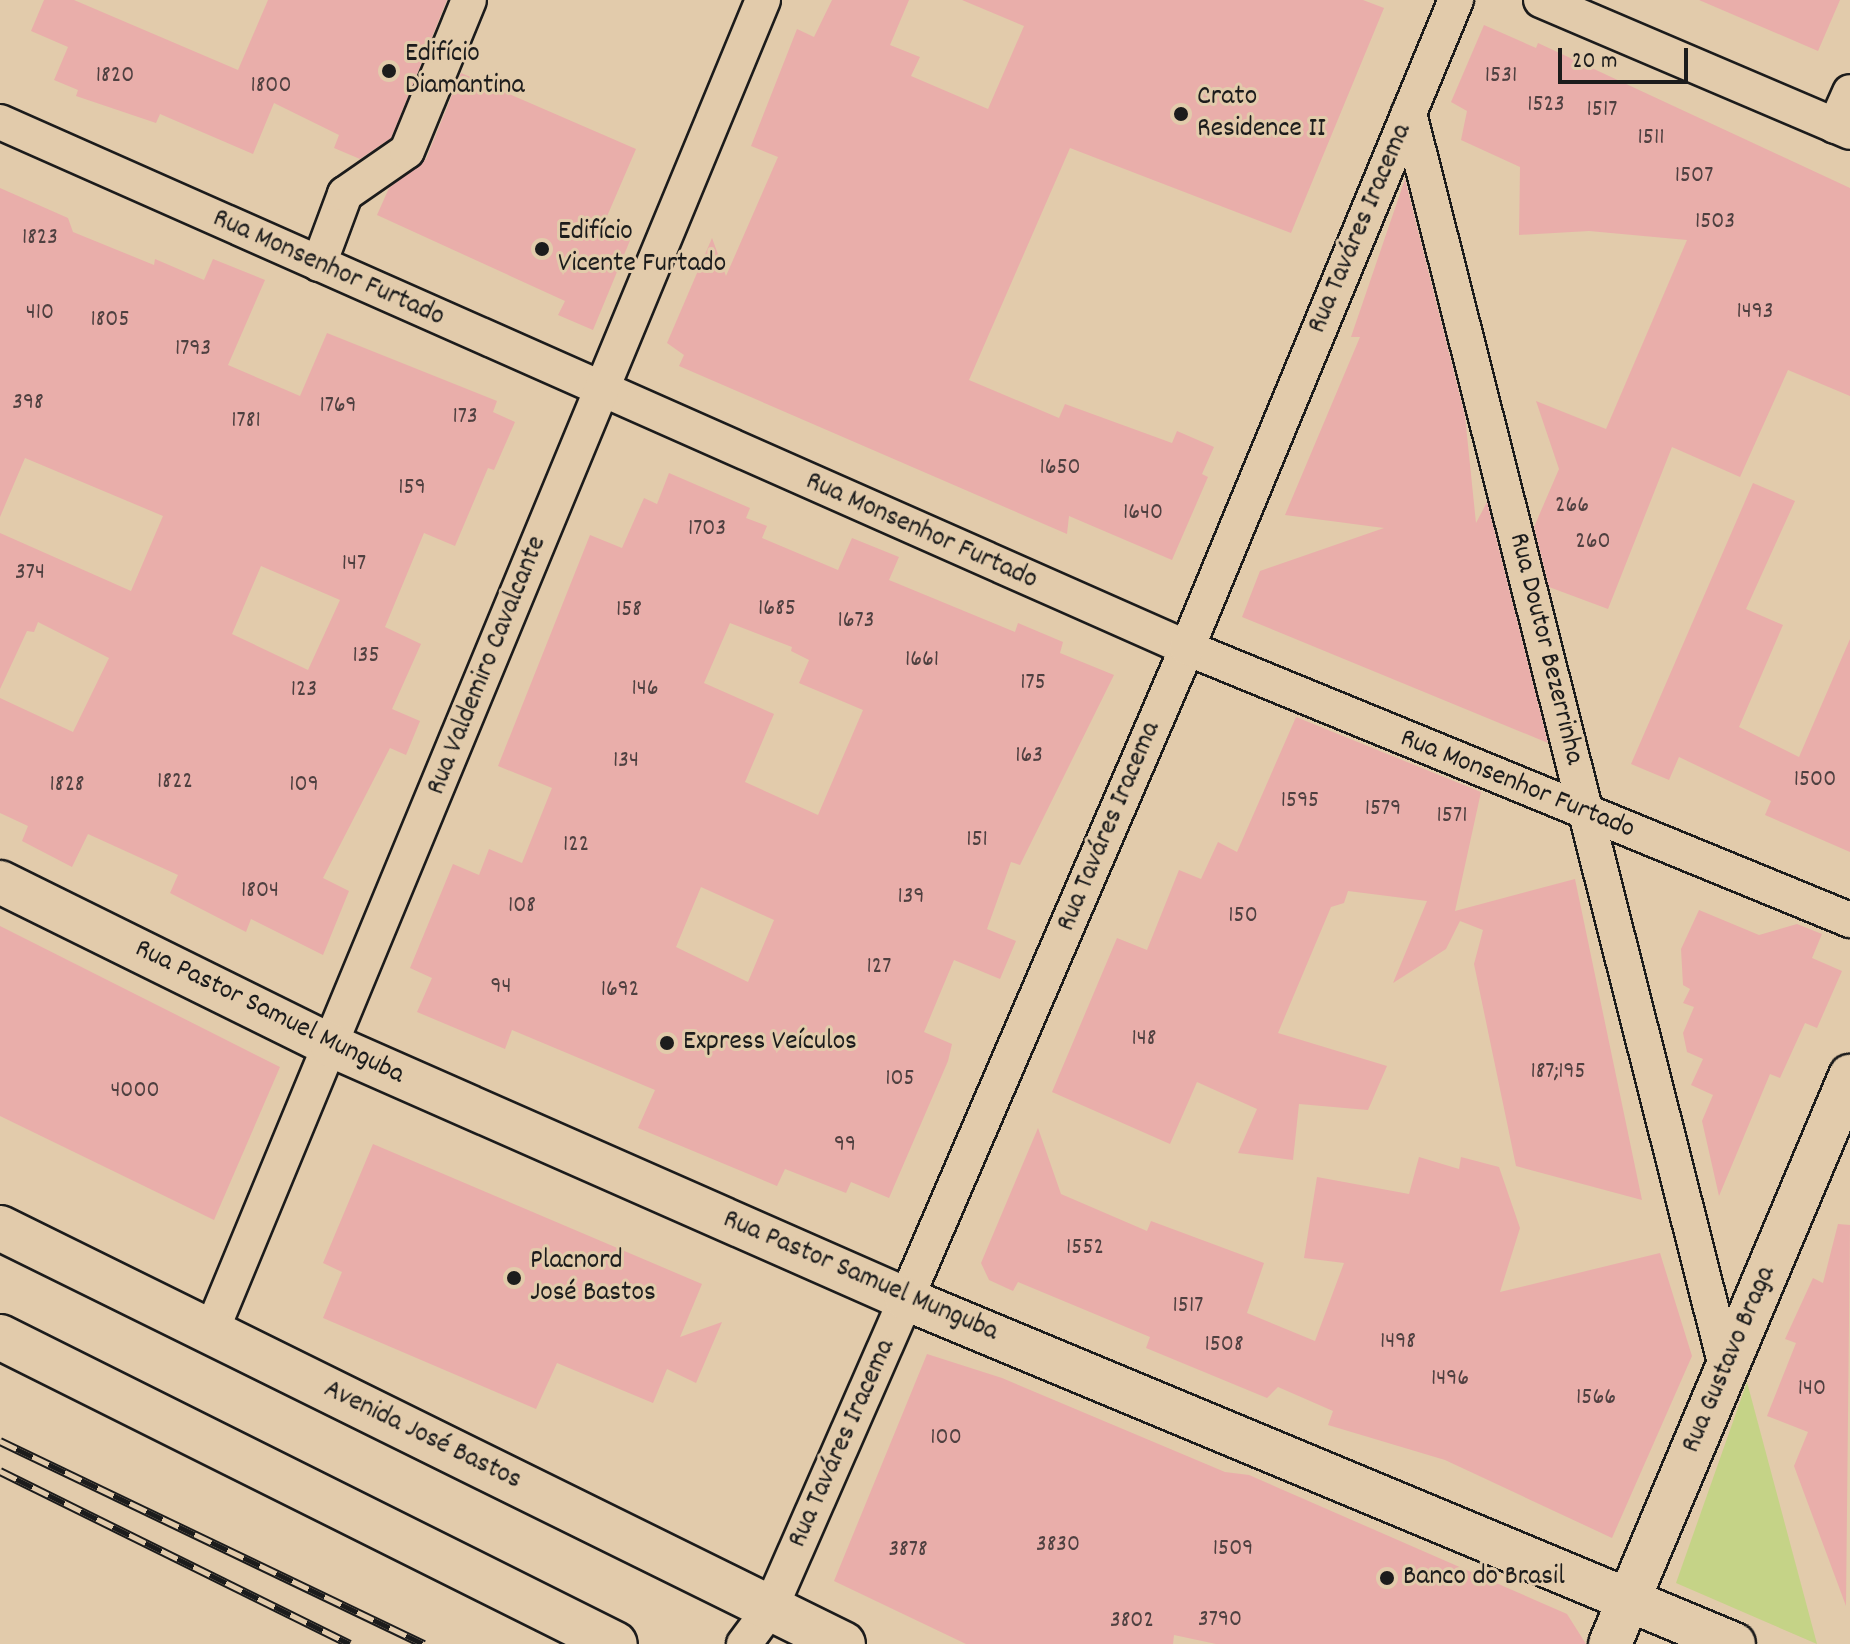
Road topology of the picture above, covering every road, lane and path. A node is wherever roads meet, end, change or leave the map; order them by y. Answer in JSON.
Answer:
{"nodes":[{"id":1,"x":469,"y":0,"type":"edge"},
{"id":2,"x":763,"y":0,"type":"edge"},
{"id":3,"x":1456,"y":0,"type":"edge"},
{"id":4,"x":1541,"y":0,"type":"edge"},
{"id":5,"x":1850,"y":92,"type":"edge"},
{"id":6,"x":1409,"y":113,"type":"junction"},
{"id":7,"x":0,"y":122,"type":"edge"},
{"id":8,"x":1843,"y":129,"type":"edge"},
{"id":9,"x":319,"y":264,"type":"junction"},
{"id":10,"x":601,"y":391,"type":"junction"},
{"id":11,"x":1187,"y":648,"type":"junction"},
{"id":12,"x":1587,"y":814,"type":"junction"},
{"id":13,"x":0,"y":882,"type":"edge"},
{"id":14,"x":1850,"y":920,"type":"edge"},
{"id":15,"x":332,"y":1046,"type":"junction"},
{"id":16,"x":1850,"y":1076,"type":"edge"},
{"id":17,"x":0,"y":1228,"type":"edge"},
{"id":18,"x":906,"y":1299,"type":"junction"},
{"id":19,"x":211,"y":1332,"type":"junction"},
{"id":20,"x":0,"y":1337,"type":"edge"},
{"id":21,"x":1727,"y":1371,"type":"junction"},
{"id":22,"x":1628,"y":1600,"type":"junction"},
{"id":23,"x":770,"y":1609,"type":"junction"},
{"id":24,"x":615,"y":1644,"type":"edge"},
{"id":25,"x":744,"y":1644,"type":"edge"},
{"id":26,"x":843,"y":1644,"type":"edge"},
{"id":27,"x":1610,"y":1644,"type":"edge"},
{"id":28,"x":1734,"y":1644,"type":"edge"}],
"edges":[{"from":1,"to":9,"type":"street"},
{"from":2,"to":10,"type":"street","name":"Rua Valdemiro Cavalcante"},
{"from":3,"to":6,"type":"street","name":"Rua Taváres Iracema"},
{"from":4,"to":8,"type":"street"},
{"from":5,"to":8,"type":"street"},
{"from":6,"to":11,"type":"street","name":"Rua Taváres Iracema"},
{"from":6,"to":12,"type":"street","name":"Rua Doutor Bezerrinha"},
{"from":7,"to":9,"type":"street","name":"Rua Monsenhor Furtado"},
{"from":9,"to":10,"type":"street","name":"Rua Monsenhor Furtado"},
{"from":10,"to":11,"type":"street","name":"Rua Monsenhor Furtado"},
{"from":10,"to":15,"type":"street","name":"Rua Valdemiro Cavalcante"},
{"from":11,"to":12,"type":"street","name":"Rua Monsenhor Furtado"},
{"from":11,"to":18,"type":"street","name":"Rua Taváres Iracema"},
{"from":12,"to":14,"type":"street","name":"Rua Monsenhor Furtado"},
{"from":12,"to":21,"type":"street","name":"Rua Doutor Bezerrinha"},
{"from":13,"to":15,"type":"street","name":"Rua Pastor Samuel Munguba"},
{"from":15,"to":18,"type":"street","name":"Rua Pastor Samuel Munguba"},
{"from":15,"to":19,"type":"street","name":"Rua Valdemiro Cavalcante"},
{"from":16,"to":21,"type":"street","name":"Rua Gustavo Braga"},
{"from":17,"to":19,"type":"main road","name":"Avenida José Bastos"},
{"from":18,"to":22,"type":"street","name":"Rua Pastor Samuel Munguba"},
{"from":18,"to":23,"type":"street","name":"Rua Taváres Iracema"},
{"from":19,"to":23,"type":"main road","name":"Avenida José Bastos"},
{"from":20,"to":24,"type":"main road"},
{"from":21,"to":22,"type":"street","name":"Rua Gustavo Braga"},
{"from":22,"to":27,"type":"street","name":"Rua Gustavo Braga"},
{"from":22,"to":28,"type":"street","name":"Rua Pastor Samuel Munguba"},
{"from":23,"to":25,"type":"street","name":"Rua Taváres Iracema"},
{"from":23,"to":26,"type":"main road","name":"Avenida José Bastos"}]}
